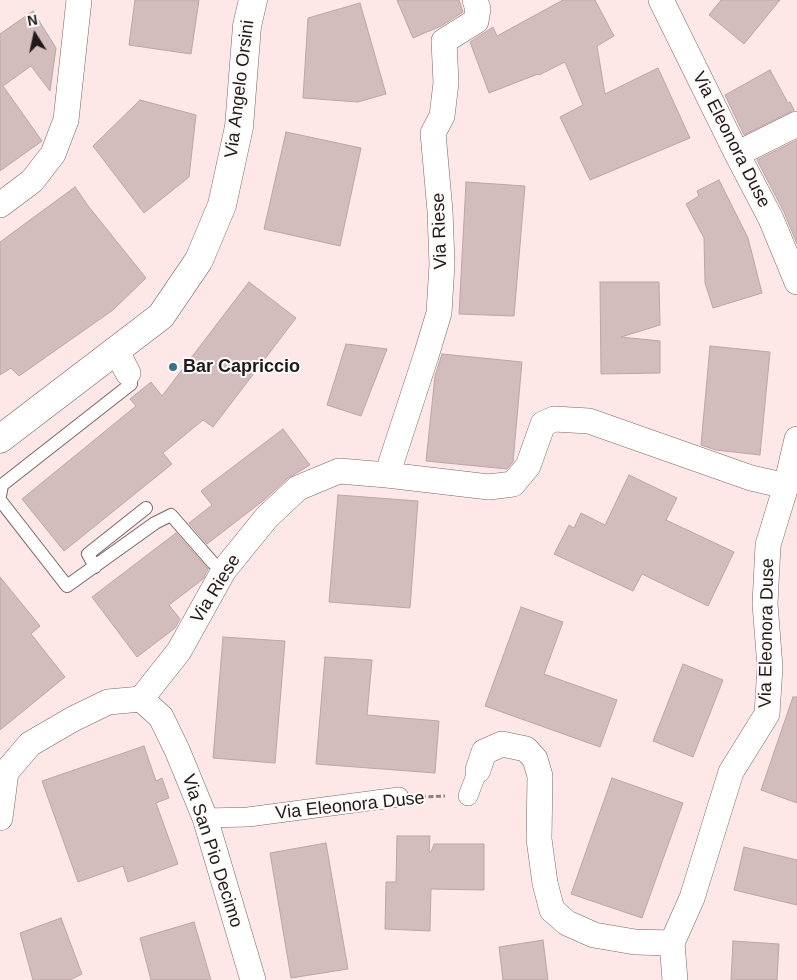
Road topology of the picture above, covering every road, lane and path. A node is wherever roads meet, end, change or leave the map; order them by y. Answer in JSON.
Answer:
{"nodes":[{"id":1,"x":79,"y":0,"type":"edge"},
{"id":2,"x":253,"y":0,"type":"edge"},
{"id":3,"x":475,"y":0,"type":"edge"},
{"id":4,"x":661,"y":0,"type":"edge"},
{"id":5,"x":797,"y":124,"type":"edge"},
{"id":6,"x":737,"y":154,"type":"junction"},
{"id":7,"x":0,"y":205,"type":"edge"},
{"id":8,"x":797,"y":282,"type":"edge"},
{"id":9,"x":122,"y":362,"type":"junction"},
{"id":10,"x":0,"y":439,"type":"edge"},
{"id":11,"x":797,"y":439,"type":"edge"},
{"id":12,"x":387,"y":475,"type":"junction"},
{"id":13,"x":786,"y":486,"type":"junction"},
{"id":14,"x":0,"y":496,"type":"edge"},
{"id":15,"x":0,"y":500,"type":"edge"},
{"id":16,"x":146,"y":508,"type":"dead end"},
{"id":17,"x":95,"y":567,"type":"junction"},
{"id":18,"x":224,"y":570,"type":"junction"},
{"id":19,"x":141,"y":699,"type":"junction"},
{"id":20,"x":478,"y":770,"type":"joint"},
{"id":21,"x":468,"y":796,"type":"joint"},
{"id":22,"x":399,"y":797,"type":"joint"},
{"id":23,"x":0,"y":818,"type":"edge"},
{"id":24,"x":205,"y":818,"type":"junction"},
{"id":25,"x":672,"y":943,"type":"junction"},
{"id":26,"x":253,"y":980,"type":"edge"},
{"id":27,"x":675,"y":980,"type":"edge"}],
"edges":[{"from":1,"to":7,"type":"street"},
{"from":2,"to":9,"type":"street","name":"Via Angelo Orsini"},
{"from":3,"to":12,"type":"street","name":"Via Riese"},
{"from":4,"to":6,"type":"street","name":"Via Eleonora Duse"},
{"from":5,"to":6,"type":"street"},
{"from":6,"to":8,"type":"street","name":"Via Eleonora Duse"},
{"from":9,"to":10,"type":"street","name":"Via Angelo Orsini"},
{"from":9,"to":14,"type":"lane"},
{"from":11,"to":13,"type":"street","name":"Via Eleonora Duse"},
{"from":12,"to":13,"type":"street","name":"Via Riese"},
{"from":12,"to":18,"type":"street","name":"Via Riese"},
{"from":13,"to":25,"type":"street","name":"Via Eleonora Duse"},
{"from":15,"to":17,"type":"lane"},
{"from":16,"to":17,"type":"lane"},
{"from":17,"to":18,"type":"lane"},
{"from":18,"to":19,"type":"street","name":"Via Riese"},
{"from":19,"to":23,"type":"street"},
{"from":19,"to":24,"type":"street","name":"Via San Pio Decimo"},
{"from":20,"to":21,"type":"street"},
{"from":20,"to":25,"type":"street"},
{"from":21,"to":22,"type":"path","name":"Via Eleonora Duse"},
{"from":22,"to":24,"type":"street","name":"Via Eleonora Duse"},
{"from":24,"to":26,"type":"street","name":"Via San Pio Decimo"},
{"from":25,"to":27,"type":"street","name":"Via Eleonora Duse"}]}
